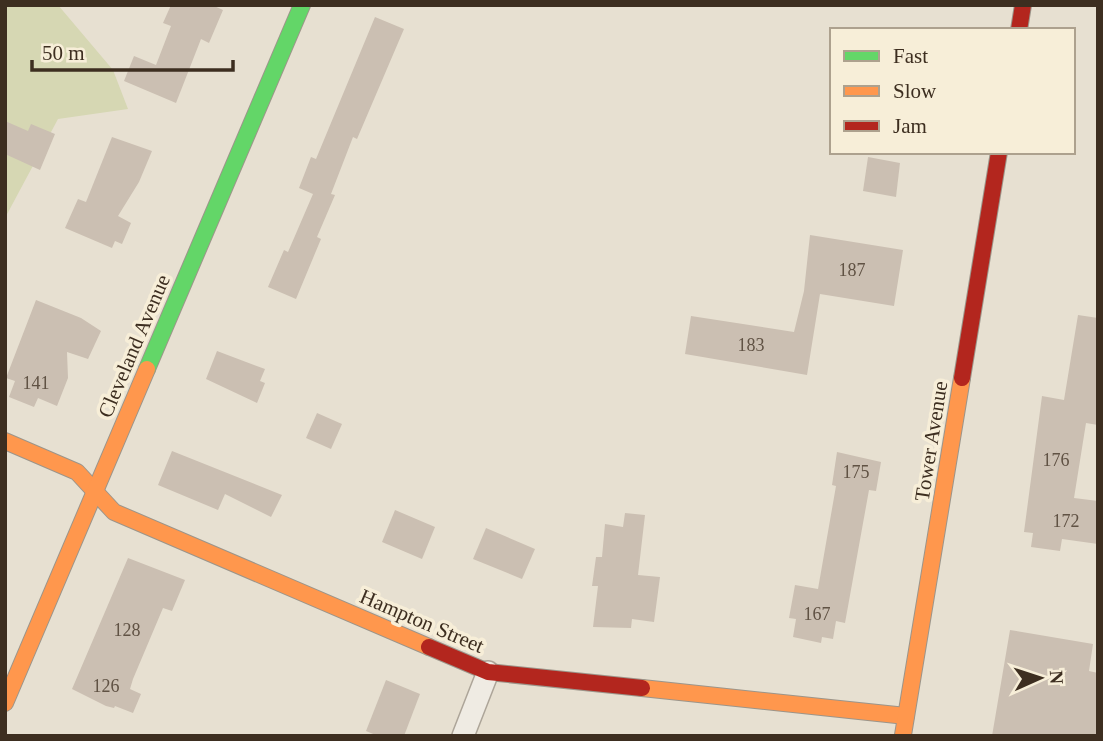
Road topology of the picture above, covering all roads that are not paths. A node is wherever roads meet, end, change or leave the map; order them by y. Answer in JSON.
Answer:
{"nodes":[{"id":1,"x":302,"y":5,"type":"edge"},
{"id":2,"x":1023,"y":5,"type":"edge"},
{"id":3,"x":1019,"y":28,"type":"edge"},
{"id":4,"x":999,"y":154,"type":"edge"},
{"id":5,"x":5,"y":441,"type":"edge"},
{"id":6,"x":95,"y":491,"type":"junction"},
{"id":7,"x":488,"y":672,"type":"junction"},
{"id":8,"x":5,"y":703,"type":"edge"},
{"id":9,"x":906,"y":716,"type":"junction"},
{"id":10,"x":463,"y":736,"type":"edge"},
{"id":11,"x":903,"y":736,"type":"edge"}],
"edges":[{"from":1,"to":6,"type":"street","name":"Cleveland Avenue"},
{"from":2,"to":3,"type":"street"},
{"from":4,"to":9,"type":"street","name":"Tower Avenue"},
{"from":5,"to":6,"type":"street","name":"Hampton Street"},
{"from":6,"to":7,"type":"street","name":"Hampton Street"},
{"from":6,"to":8,"type":"street","name":"Cleveland Avenue"},
{"from":7,"to":9,"type":"street","name":"Hampton Street"},
{"from":7,"to":10,"type":"street"},
{"from":9,"to":11,"type":"street","name":"Tower Avenue"}]}
